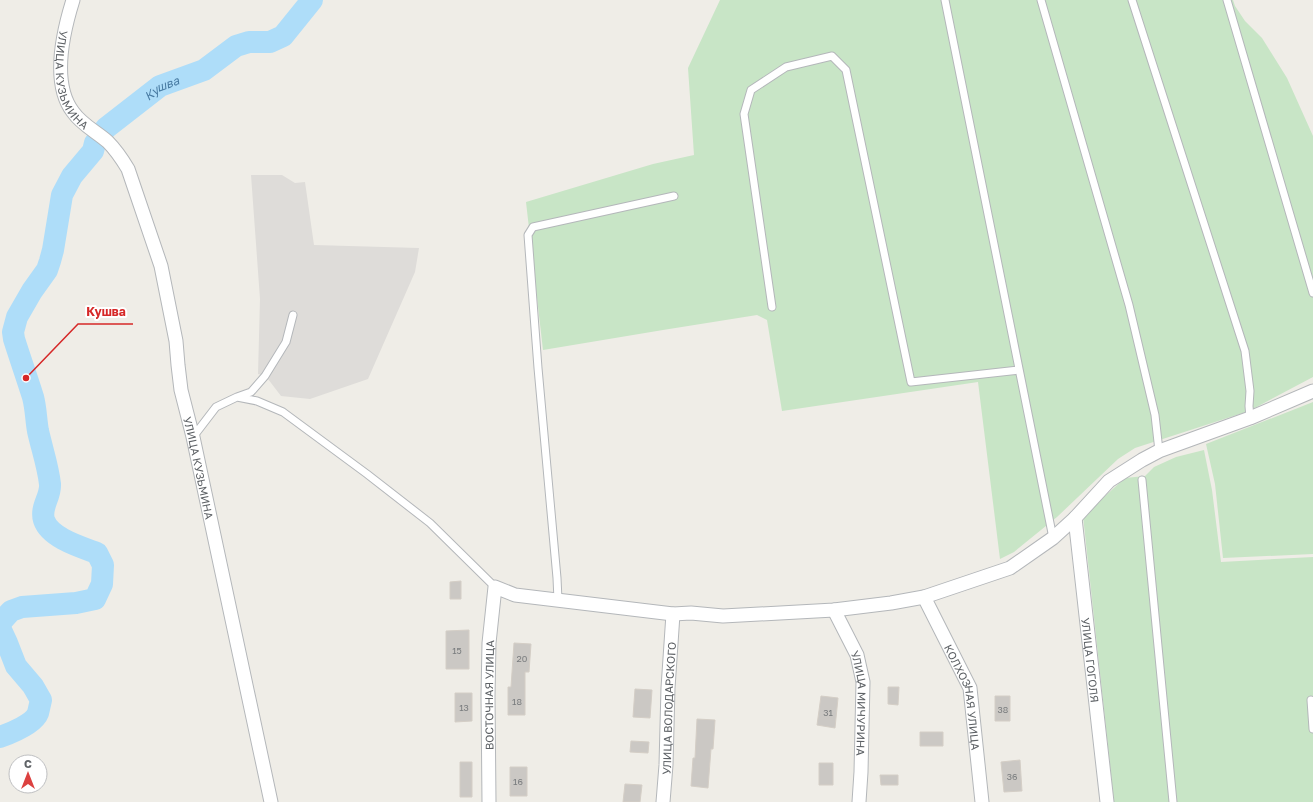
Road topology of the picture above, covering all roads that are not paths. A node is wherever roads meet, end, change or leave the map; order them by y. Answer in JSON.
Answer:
{"nodes":[{"id":1,"x":73,"y":0,"type":"edge"},
{"id":2,"x":945,"y":0,"type":"edge"},
{"id":3,"x":1041,"y":0,"type":"edge"},
{"id":4,"x":1132,"y":0,"type":"edge"},
{"id":5,"x":1227,"y":0,"type":"edge"},
{"id":6,"x":674,"y":196,"type":"dead end"},
{"id":7,"x":1313,"y":293,"type":"edge"},
{"id":8,"x":772,"y":307,"type":"dead end"},
{"id":9,"x":293,"y":315,"type":"dead end"},
{"id":10,"x":1019,"y":370,"type":"junction"},
{"id":11,"x":1313,"y":391,"type":"edge"},
{"id":12,"x":237,"y":397,"type":"junction"},
{"id":13,"x":1250,"y":418,"type":"junction"},
{"id":14,"x":193,"y":437,"type":"junction"},
{"id":15,"x":1159,"y":451,"type":"junction"},
{"id":16,"x":1142,"y":480,"type":"dead end"},
{"id":17,"x":1074,"y":518,"type":"junction"},
{"id":18,"x":1053,"y":538,"type":"junction"},
{"id":19,"x":495,"y":587,"type":"junction"},
{"id":20,"x":924,"y":597,"type":"junction"},
{"id":21,"x":558,"y":600,"type":"junction"},
{"id":22,"x":834,"y":610,"type":"junction"},
{"id":23,"x":673,"y":614,"type":"junction"},
{"id":24,"x":1311,"y":700,"type":"dead end"},
{"id":25,"x":1313,"y":729,"type":"edge"},
{"id":26,"x":271,"y":802,"type":"edge"},
{"id":27,"x":489,"y":802,"type":"edge"},
{"id":28,"x":663,"y":802,"type":"edge"},
{"id":29,"x":859,"y":802,"type":"edge"},
{"id":30,"x":982,"y":802,"type":"edge"},
{"id":31,"x":1107,"y":802,"type":"edge"},
{"id":32,"x":1173,"y":802,"type":"edge"}],
"edges":[{"from":1,"to":14,"type":"street","name":"УЛИЦА КУЗЬМИНА"},
{"from":2,"to":10,"type":"lane"},
{"from":3,"to":15,"type":"lane"},
{"from":4,"to":13,"type":"lane"},
{"from":5,"to":7,"type":"lane"},
{"from":6,"to":21,"type":"lane"},
{"from":8,"to":10,"type":"lane"},
{"from":9,"to":12,"type":"lane"},
{"from":10,"to":18,"type":"lane"},
{"from":11,"to":13,"type":"street"},
{"from":12,"to":14,"type":"lane"},
{"from":12,"to":19,"type":"lane"},
{"from":13,"to":15,"type":"street"},
{"from":14,"to":26,"type":"street","name":"УЛИЦА КУЗЬМИНА"},
{"from":15,"to":17,"type":"street"},
{"from":16,"to":32,"type":"lane"},
{"from":17,"to":18,"type":"street"},
{"from":17,"to":31,"type":"street","name":"УЛИЦА ГОГОЛЯ"},
{"from":18,"to":20,"type":"street"},
{"from":19,"to":21,"type":"street"},
{"from":19,"to":27,"type":"street","name":"ВОСТОЧНАЯ УЛИЦА"},
{"from":20,"to":22,"type":"street"},
{"from":20,"to":30,"type":"street","name":"КОЛХОЗНАЯ УЛИЦА"},
{"from":21,"to":23,"type":"street"},
{"from":22,"to":23,"type":"street"},
{"from":22,"to":29,"type":"street","name":"УЛИЦА МИЧУРИНА"},
{"from":23,"to":28,"type":"street","name":"УЛИЦА ВОЛОДАРСКОГО"},
{"from":24,"to":25,"type":"lane"}]}
